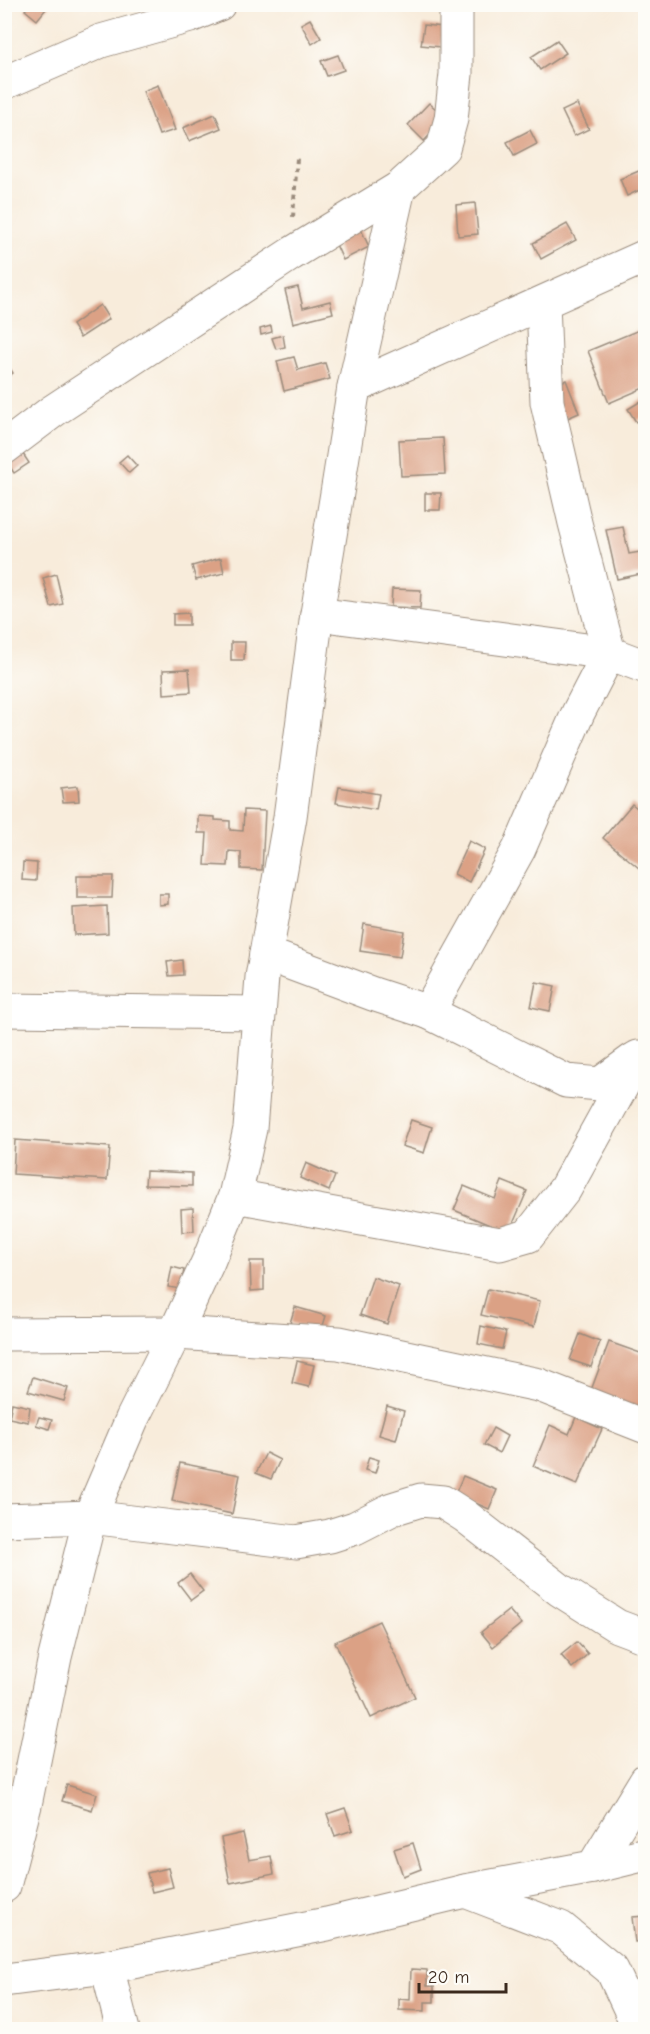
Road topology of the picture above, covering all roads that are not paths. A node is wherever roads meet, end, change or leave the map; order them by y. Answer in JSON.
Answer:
{"nodes":[{"id":1,"x":219,"y":4,"type":"edge"},
{"id":2,"x":456,"y":4,"type":"edge"},
{"id":3,"x":4,"y":83,"type":"edge"},
{"id":4,"x":399,"y":188,"type":"junction"},
{"id":5,"x":645,"y":256,"type":"edge"},
{"id":6,"x":543,"y":303,"type":"junction"},
{"id":7,"x":354,"y":387,"type":"junction"},
{"id":8,"x":4,"y":448,"type":"edge"},
{"id":9,"x":317,"y":614,"type":"junction"},
{"id":10,"x":609,"y":653,"type":"junction"},
{"id":11,"x":645,"y":668,"type":"edge"},
{"id":12,"x":266,"y":954,"type":"junction"},
{"id":13,"x":4,"y":1010,"type":"edge"},
{"id":14,"x":428,"y":1012,"type":"junction"},
{"id":15,"x":259,"y":1013,"type":"junction"},
{"id":16,"x":642,"y":1053,"type":"edge"},
{"id":17,"x":235,"y":1196,"type":"junction"},
{"id":18,"x":175,"y":1333,"type":"junction"},
{"id":19,"x":4,"y":1334,"type":"edge"},
{"id":20,"x":645,"y":1426,"type":"edge"},
{"id":21,"x":90,"y":1517,"type":"junction"},
{"id":22,"x":4,"y":1520,"type":"edge"},
{"id":23,"x":645,"y":1637,"type":"edge"},
{"id":24,"x":645,"y":1780,"type":"edge"},
{"id":25,"x":645,"y":1854,"type":"edge"},
{"id":26,"x":593,"y":1867,"type":"junction"},
{"id":27,"x":4,"y":1886,"type":"edge"},
{"id":28,"x":465,"y":1891,"type":"junction"},
{"id":29,"x":106,"y":1967,"type":"junction"},
{"id":30,"x":4,"y":1980,"type":"edge"},
{"id":31,"x":123,"y":2030,"type":"edge"},
{"id":32,"x":640,"y":2030,"type":"edge"}],
"edges":[{"from":1,"to":3,"type":"street"},
{"from":2,"to":4,"type":"street"},
{"from":4,"to":7,"type":"street"},
{"from":4,"to":8,"type":"street"},
{"from":5,"to":6,"type":"street"},
{"from":6,"to":7,"type":"street"},
{"from":6,"to":10,"type":"street"},
{"from":7,"to":9,"type":"street"},
{"from":9,"to":10,"type":"street"},
{"from":9,"to":12,"type":"street"},
{"from":10,"to":11,"type":"street"},
{"from":10,"to":14,"type":"street"},
{"from":12,"to":14,"type":"street"},
{"from":12,"to":15,"type":"street"},
{"from":13,"to":15,"type":"street"},
{"from":14,"to":16,"type":"street"},
{"from":15,"to":17,"type":"street"},
{"from":16,"to":17,"type":"street"},
{"from":17,"to":18,"type":"street"},
{"from":18,"to":19,"type":"street"},
{"from":18,"to":20,"type":"street"},
{"from":18,"to":21,"type":"street"},
{"from":21,"to":22,"type":"street"},
{"from":21,"to":23,"type":"street"},
{"from":21,"to":27,"type":"street"},
{"from":24,"to":26,"type":"street"},
{"from":25,"to":26,"type":"street"},
{"from":26,"to":28,"type":"street"},
{"from":28,"to":29,"type":"street"},
{"from":28,"to":32,"type":"street"},
{"from":29,"to":30,"type":"street"},
{"from":29,"to":31,"type":"street"}]}
